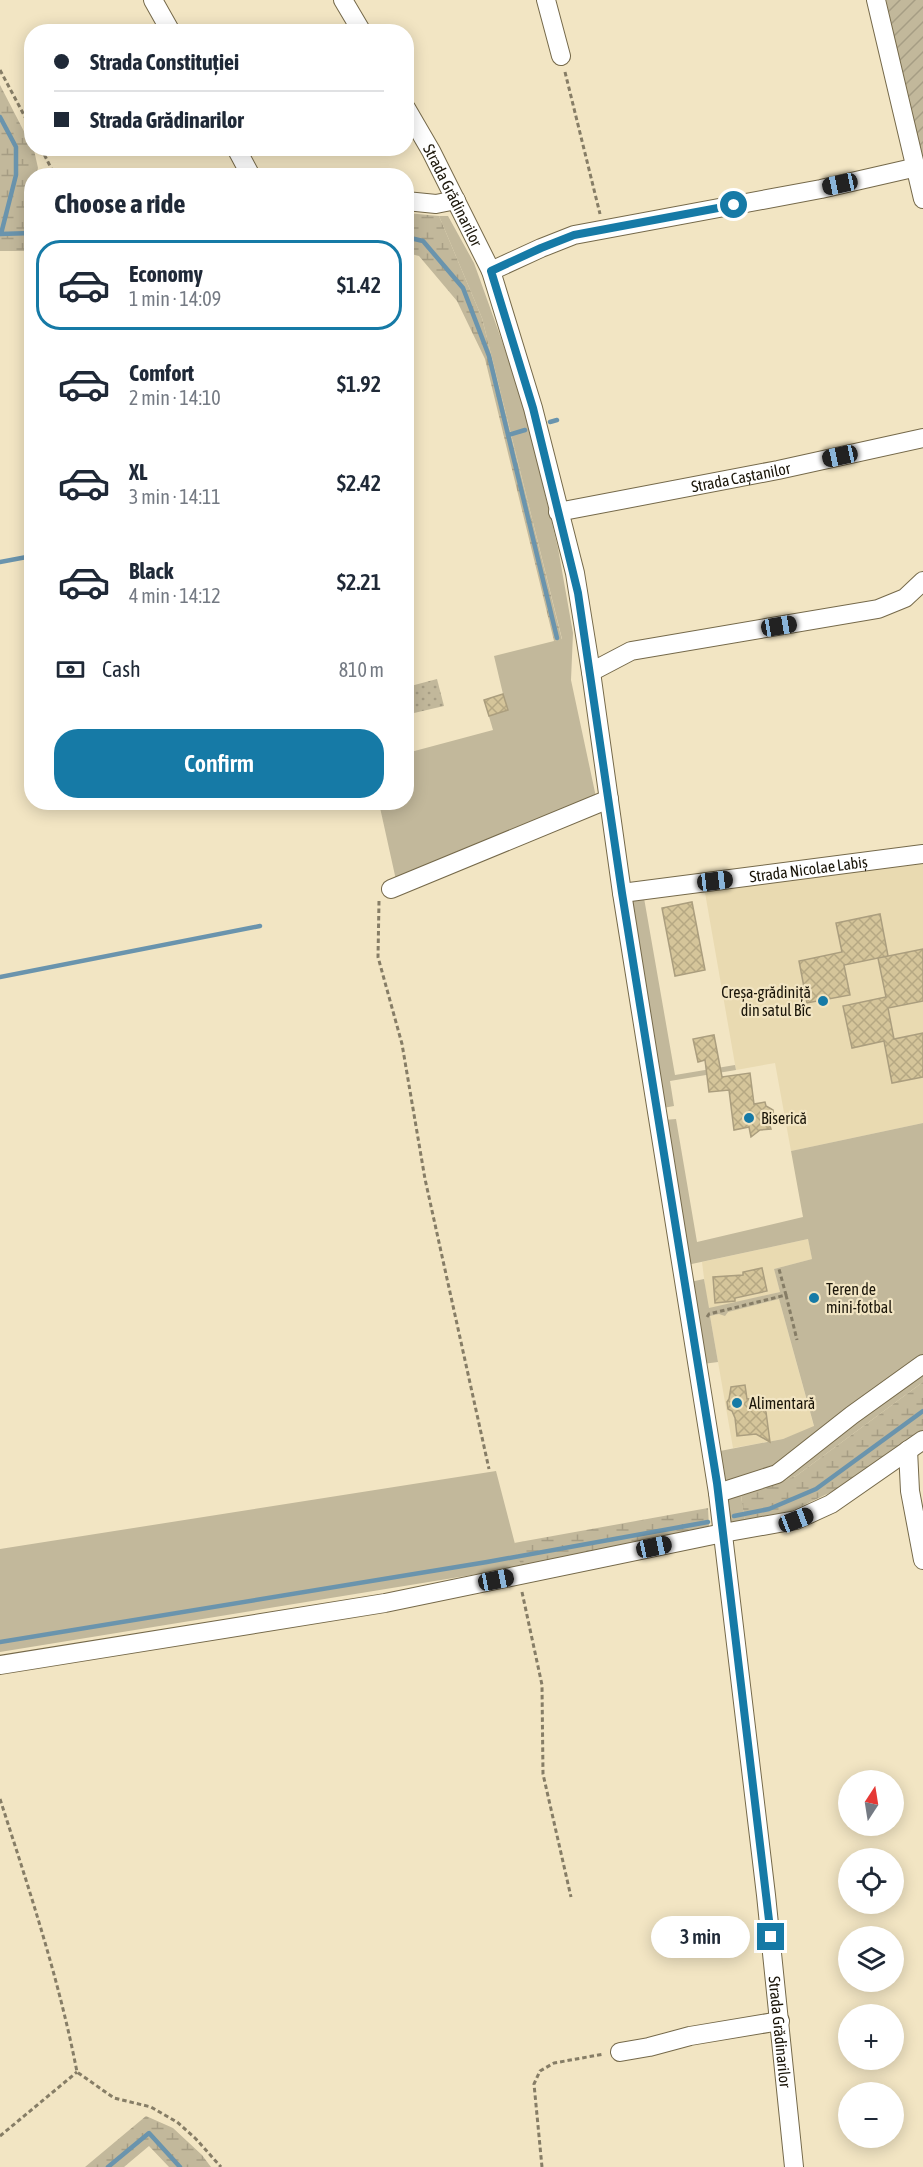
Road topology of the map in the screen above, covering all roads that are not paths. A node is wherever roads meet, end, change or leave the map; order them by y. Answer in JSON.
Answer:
{"nodes":[{"id":1,"x":153,"y":0,"type":"edge"},
{"id":2,"x":343,"y":0,"type":"edge"},
{"id":3,"x":546,"y":0,"type":"edge"},
{"id":4,"x":876,"y":0,"type":"edge"},
{"id":5,"x":166,"y":24,"type":"edge"},
{"id":6,"x":357,"y":24,"type":"edge"},
{"id":7,"x":561,"y":56,"type":"road end"},
{"id":8,"x":414,"y":123,"type":"edge"},
{"id":9,"x":917,"y":167,"type":"junction"},
{"id":10,"x":923,"y":199,"type":"edge"},
{"id":11,"x":456,"y":200,"type":"junction"},
{"id":12,"x":414,"y":202,"type":"edge"},
{"id":13,"x":491,"y":271,"type":"junction"},
{"id":14,"x":923,"y":438,"type":"edge"},
{"id":15,"x":558,"y":512,"type":"junction"},
{"id":16,"x":923,"y":582,"type":"edge"},
{"id":17,"x":591,"y":672,"type":"junction"},
{"id":18,"x":609,"y":799,"type":"junction"},
{"id":19,"x":923,"y":854,"type":"edge"},
{"id":20,"x":391,"y":889,"type":"road end"},
{"id":21,"x":622,"y":893,"type":"junction"},
{"id":22,"x":923,"y":1364,"type":"edge"},
{"id":23,"x":916,"y":1445,"type":"edge"},
{"id":24,"x":718,"y":1493,"type":"junction"},
{"id":25,"x":723,"y":1533,"type":"junction"},
{"id":26,"x":923,"y":1560,"type":"edge"},
{"id":27,"x":0,"y":1665,"type":"edge"},
{"id":28,"x":780,"y":2021,"type":"junction"},
{"id":29,"x":620,"y":2052,"type":"road end"},
{"id":30,"x":794,"y":2167,"type":"edge"}],
"edges":[{"from":1,"to":5,"type":"street"},
{"from":2,"to":6,"type":"street"},
{"from":3,"to":7,"type":"street"},
{"from":4,"to":9,"type":"street"},
{"from":8,"to":11,"type":"street","name":"Strada Grădinarilor"},
{"from":9,"to":10,"type":"street"},
{"from":9,"to":13,"type":"street"},
{"from":11,"to":12,"type":"street"},
{"from":11,"to":13,"type":"street","name":"Strada Grădinarilor"},
{"from":13,"to":15,"type":"street","name":"Strada Grădinarilor"},
{"from":14,"to":15,"type":"street","name":"Strada Caștanilor"},
{"from":15,"to":17,"type":"street","name":"Strada Grădinarilor"},
{"from":16,"to":17,"type":"street"},
{"from":17,"to":18,"type":"street","name":"Strada Grădinarilor"},
{"from":18,"to":20,"type":"street"},
{"from":18,"to":21,"type":"street","name":"Strada Grădinarilor"},
{"from":19,"to":21,"type":"street","name":"Strada Nicolae Labiș"},
{"from":21,"to":24,"type":"street","name":"Strada Grădinarilor"},
{"from":22,"to":24,"type":"street"},
{"from":23,"to":25,"type":"street"},
{"from":23,"to":26,"type":"street"},
{"from":24,"to":25,"type":"street","name":"Strada Grădinarilor"},
{"from":25,"to":27,"type":"street"},
{"from":25,"to":28,"type":"street","name":"Strada Grădinarilor"},
{"from":28,"to":29,"type":"street"},
{"from":28,"to":30,"type":"street","name":"Strada Grădinarilor"}]}
